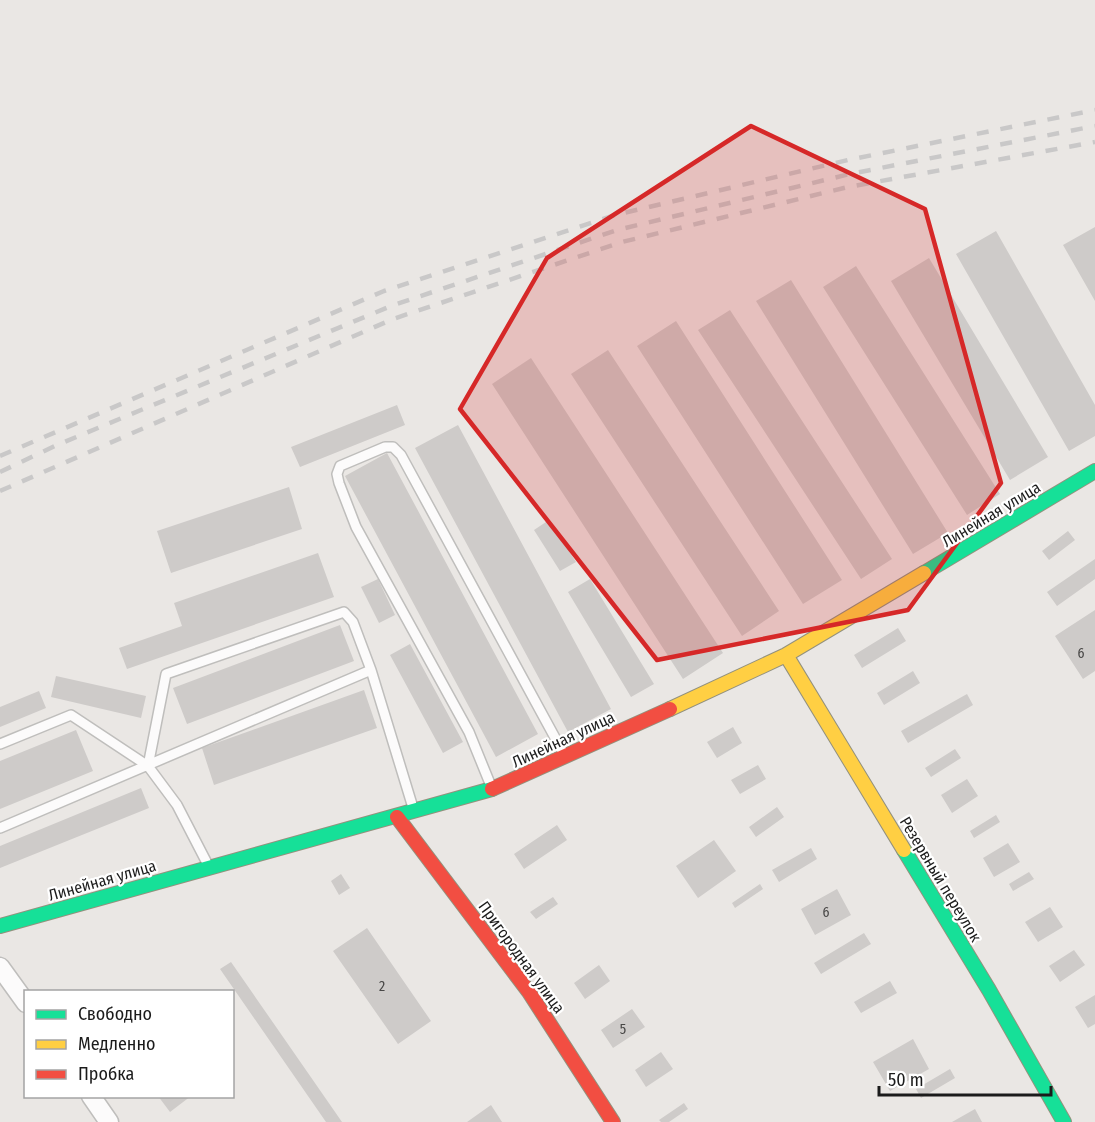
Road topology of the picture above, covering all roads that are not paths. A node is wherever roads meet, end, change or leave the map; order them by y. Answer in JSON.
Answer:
{"nodes":[{"id":1,"x":1094,"y":474,"type":"edge"},
{"id":2,"x":786,"y":655,"type":"junction"},
{"id":3,"x":371,"y":670,"type":"junction"},
{"id":4,"x":0,"y":744,"type":"edge"},
{"id":5,"x":565,"y":756,"type":"junction"},
{"id":6,"x":148,"y":766,"type":"junction"},
{"id":7,"x":492,"y":789,"type":"junction"},
{"id":8,"x":414,"y":812,"type":"junction"},
{"id":9,"x":397,"y":817,"type":"junction"},
{"id":10,"x":0,"y":828,"type":"edge"},
{"id":11,"x":209,"y":867,"type":"junction"},
{"id":12,"x":0,"y":926,"type":"edge"},
{"id":13,"x":0,"y":967,"type":"edge"},
{"id":14,"x":24,"y":1000,"type":"edge"},
{"id":15,"x":92,"y":1098,"type":"edge"},
{"id":16,"x":109,"y":1122,"type":"edge"},
{"id":17,"x":613,"y":1122,"type":"edge"},
{"id":18,"x":1065,"y":1122,"type":"edge"}],
"edges":[{"from":1,"to":2,"type":"street","name":"Линейная улица"},
{"from":2,"to":5,"type":"street","name":"Линейная улица"},
{"from":2,"to":18,"type":"street","name":"Резервный переулок"},
{"from":3,"to":6,"type":"lane"},
{"from":3,"to":6,"type":"lane"},
{"from":3,"to":8,"type":"lane"},
{"from":4,"to":6,"type":"lane"},
{"from":5,"to":7,"type":"street","name":"Линейная улица"},
{"from":5,"to":7,"type":"lane"},
{"from":6,"to":10,"type":"lane"},
{"from":6,"to":11,"type":"lane"},
{"from":7,"to":8,"type":"street","name":"Линейная улица"},
{"from":8,"to":9,"type":"street","name":"Линейная улица"},
{"from":9,"to":11,"type":"street","name":"Линейная улица"},
{"from":9,"to":17,"type":"street","name":"Пригородная улица"},
{"from":11,"to":12,"type":"street","name":"Линейная улица"},
{"from":13,"to":14,"type":"street"},
{"from":15,"to":16,"type":"street"}]}
